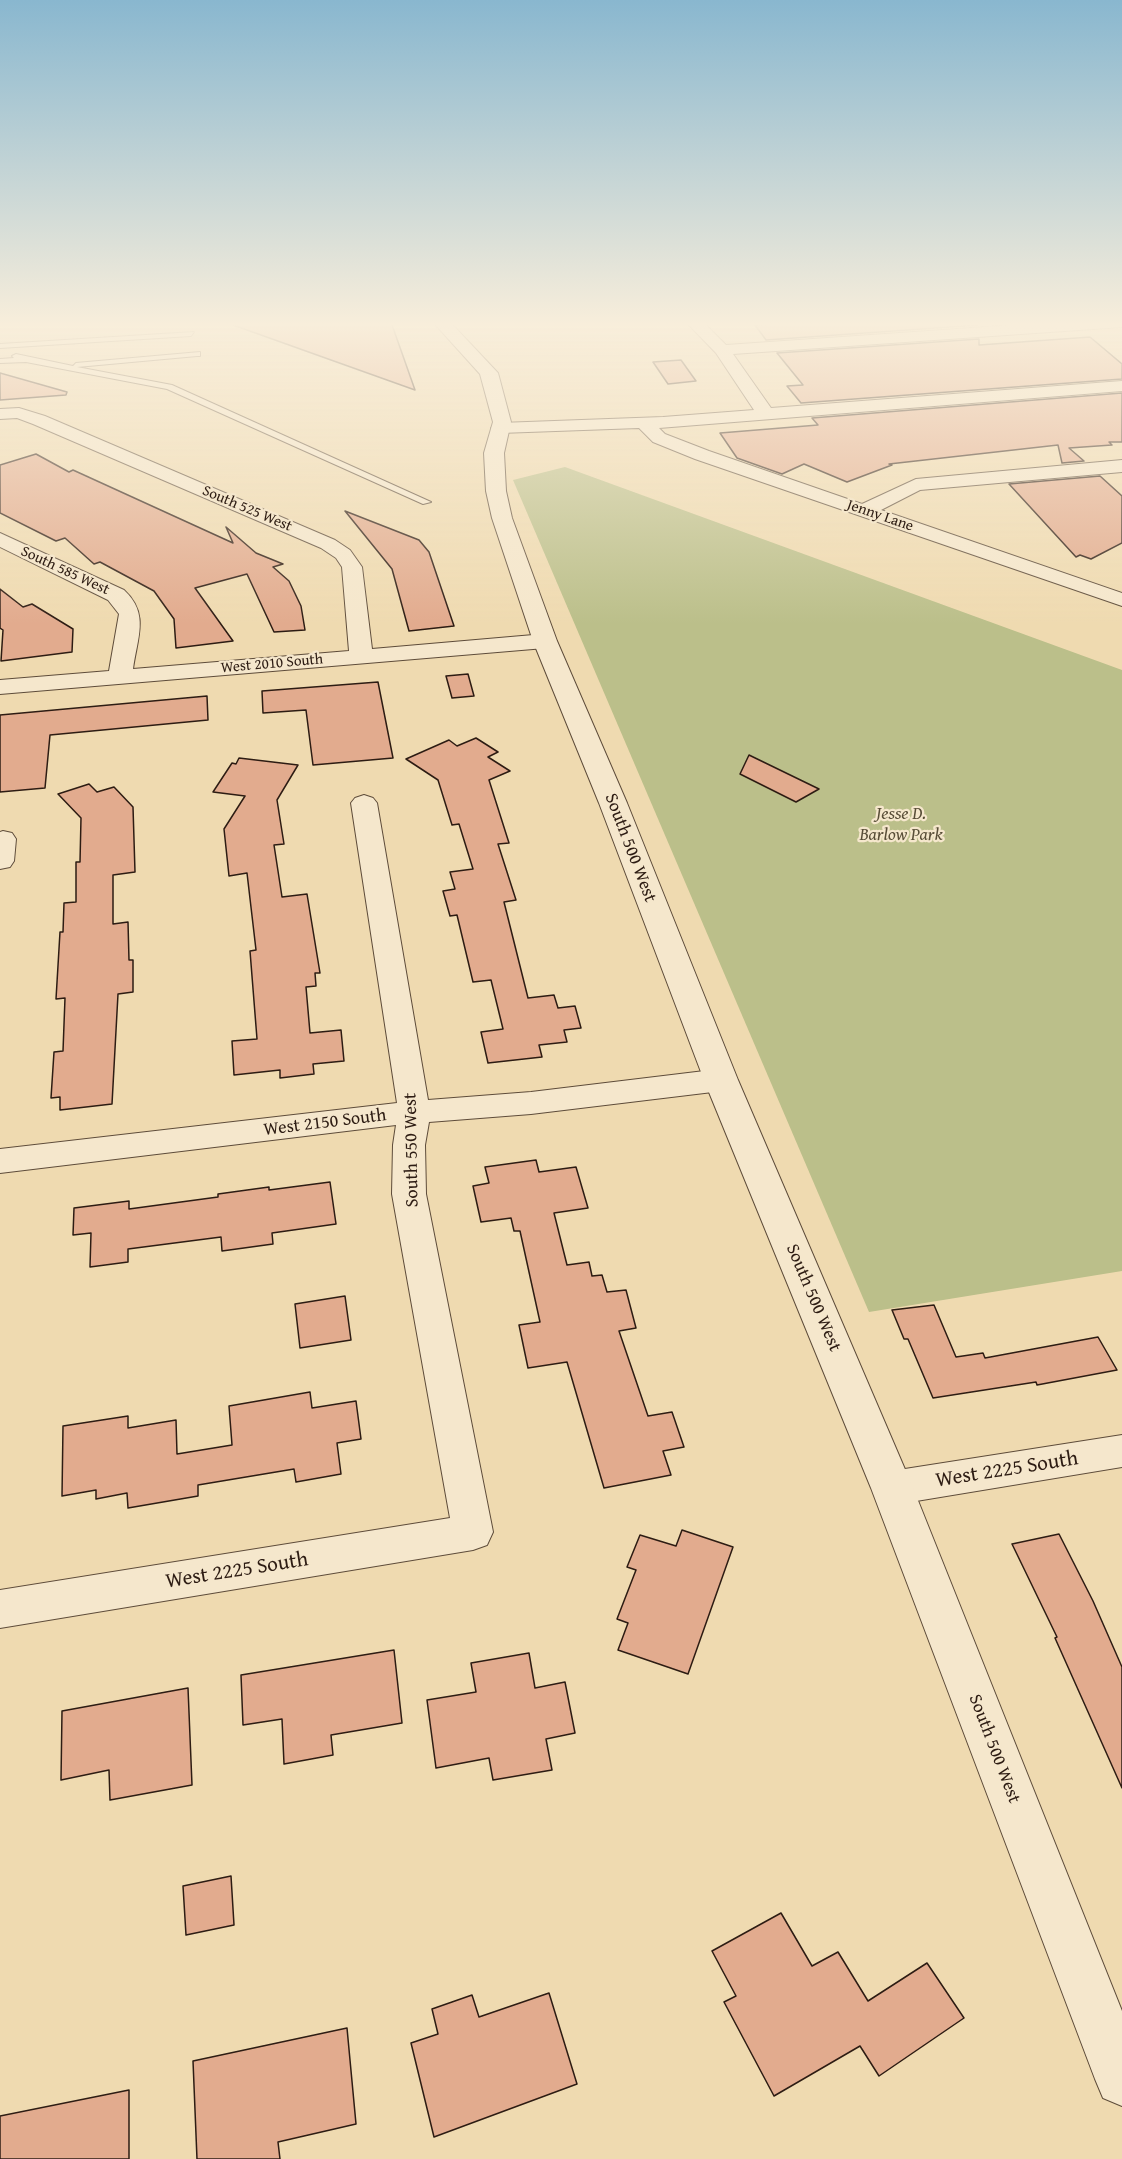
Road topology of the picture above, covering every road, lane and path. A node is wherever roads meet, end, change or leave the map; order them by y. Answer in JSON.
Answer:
{"nodes":[{"id":1,"x":33,"y":423,"type":"edge"},
{"id":2,"x":249,"y":423,"type":"edge"},
{"id":3,"x":502,"y":423,"type":"edge"},
{"id":4,"x":644,"y":423,"type":"junction"},
{"id":5,"x":647,"y":423,"type":"edge"},
{"id":6,"x":500,"y":428,"type":"junction"},
{"id":7,"x":1122,"y":466,"type":"edge"},
{"id":8,"x":426,"y":502,"type":"dead end"},
{"id":9,"x":863,"y":511,"type":"junction"},
{"id":10,"x":3,"y":543,"type":"edge"},
{"id":11,"x":1121,"y":599,"type":"edge"},
{"id":12,"x":545,"y":641,"type":"junction"},
{"id":13,"x":361,"y":657,"type":"junction"},
{"id":14,"x":120,"y":676,"type":"junction"},
{"id":15,"x":0,"y":687,"type":"edge"},
{"id":16,"x":364,"y":803,"type":"dead end"},
{"id":17,"x":721,"y":1080,"type":"junction"},
{"id":18,"x":414,"y":1112,"type":"junction"},
{"id":19,"x":0,"y":1161,"type":"edge"},
{"id":20,"x":1122,"y":1451,"type":"edge"},
{"id":21,"x":892,"y":1488,"type":"junction"},
{"id":22,"x":473,"y":1532,"type":"joint"},
{"id":23,"x":0,"y":1609,"type":"edge"},
{"id":24,"x":1122,"y":2079,"type":"edge"}],
"edges":[{"from":1,"to":13,"type":"street","name":"South 525 West"},
{"from":2,"to":8,"type":"lane"},
{"from":3,"to":6,"type":"street","name":"South 500 West"},
{"from":4,"to":5,"type":"street"},
{"from":4,"to":6,"type":"street"},
{"from":4,"to":9,"type":"street","name":"Jenny Lane"},
{"from":6,"to":12,"type":"street","name":"South 500 West"},
{"from":7,"to":9,"type":"street"},
{"from":9,"to":11,"type":"street","name":"Jenny Lane"},
{"from":10,"to":14,"type":"street","name":"South 585 West"},
{"from":12,"to":13,"type":"street","name":"West 2010 South"},
{"from":12,"to":17,"type":"street","name":"South 500 West"},
{"from":13,"to":14,"type":"street","name":"West 2010 South"},
{"from":14,"to":15,"type":"street","name":"West 2010 South"},
{"from":16,"to":18,"type":"street","name":"South 550 West"},
{"from":17,"to":18,"type":"street","name":"West 2150 South"},
{"from":17,"to":21,"type":"street","name":"South 500 West"},
{"from":18,"to":19,"type":"street","name":"West 2150 South"},
{"from":18,"to":22,"type":"street","name":"South 550 West"},
{"from":20,"to":21,"type":"street","name":"West 2225 South"},
{"from":21,"to":24,"type":"street","name":"South 500 West"},
{"from":22,"to":23,"type":"street","name":"West 2225 South"}]}
